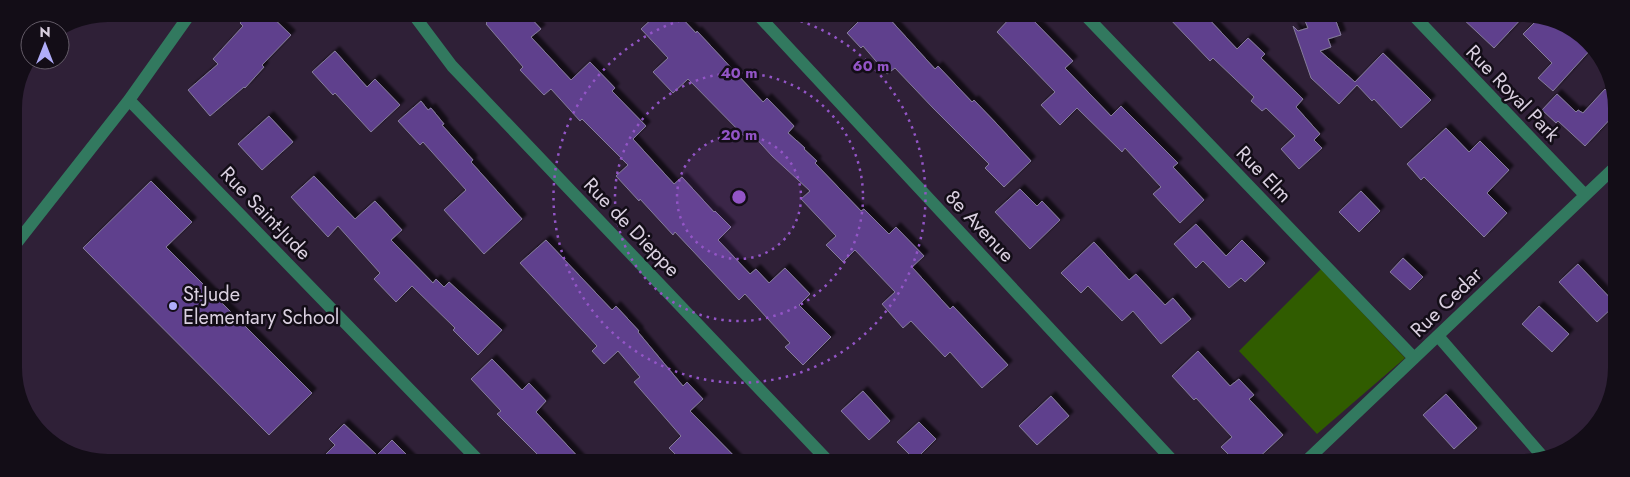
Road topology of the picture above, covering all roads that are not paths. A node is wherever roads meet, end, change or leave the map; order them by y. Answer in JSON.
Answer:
{"nodes":[{"id":1,"x":184,"y":22,"type":"edge"},
{"id":2,"x":419,"y":22,"type":"edge"},
{"id":3,"x":765,"y":22,"type":"edge"},
{"id":4,"x":1092,"y":22,"type":"edge"},
{"id":5,"x":1419,"y":22,"type":"edge"},
{"id":6,"x":129,"y":100,"type":"junction"},
{"id":7,"x":1608,"y":174,"type":"edge"},
{"id":8,"x":1585,"y":196,"type":"junction"},
{"id":9,"x":23,"y":235,"type":"edge"},
{"id":10,"x":1438,"y":336,"type":"junction"},
{"id":11,"x":1414,"y":358,"type":"junction"},
{"id":12,"x":1539,"y":452,"type":"edge"},
{"id":13,"x":473,"y":454,"type":"edge"},
{"id":14,"x":821,"y":454,"type":"edge"},
{"id":15,"x":1167,"y":454,"type":"edge"},
{"id":16,"x":1313,"y":454,"type":"edge"}],
"edges":[{"from":1,"to":6,"type":"street"},
{"from":2,"to":14,"type":"street","name":"Rue de Dieppe"},
{"from":3,"to":15,"type":"street","name":"8e Avenue"},
{"from":4,"to":11,"type":"street","name":"Rue Elm"},
{"from":5,"to":8,"type":"street","name":"Rue Royal Park"},
{"from":6,"to":9,"type":"street"},
{"from":6,"to":13,"type":"street","name":"Rue Saint-Jude"},
{"from":7,"to":8,"type":"street","name":"Rue Cedar"},
{"from":8,"to":10,"type":"street","name":"Rue Cedar"},
{"from":10,"to":11,"type":"street","name":"Rue Cedar"},
{"from":10,"to":12,"type":"street"},
{"from":11,"to":16,"type":"street","name":"Rue Cedar"}]}
